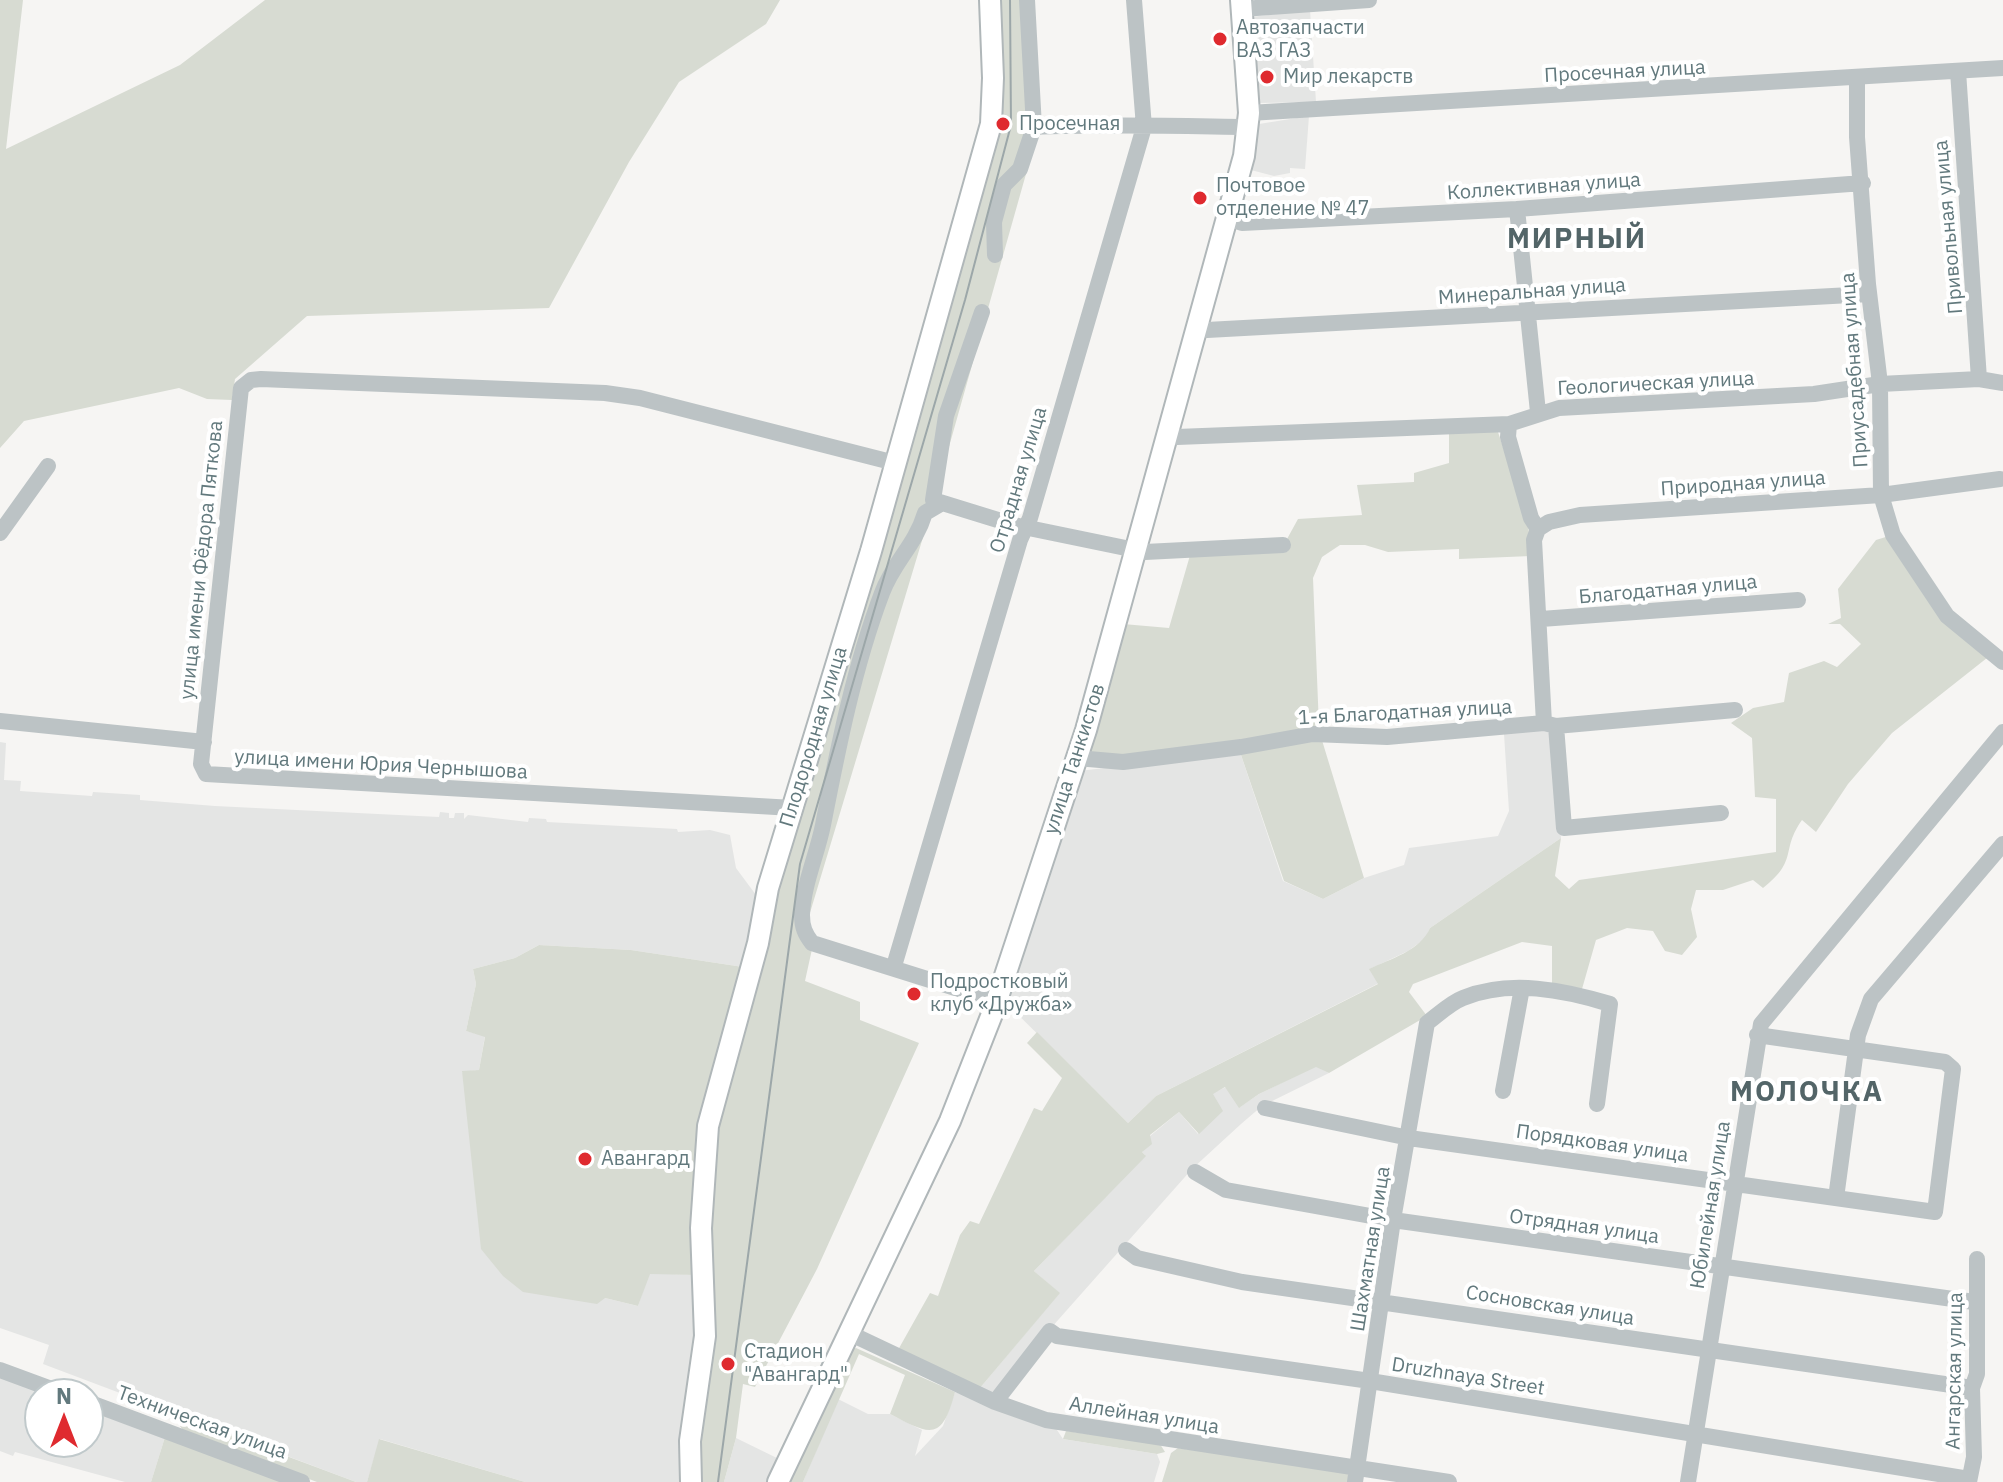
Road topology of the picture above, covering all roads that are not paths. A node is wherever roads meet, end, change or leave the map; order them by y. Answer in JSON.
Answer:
{"nodes":[{"id":1,"x":990,"y":0,"type":"edge"},
{"id":2,"x":1027,"y":0,"type":"edge"},
{"id":3,"x":1134,"y":0,"type":"edge"},
{"id":4,"x":1369,"y":0,"type":"edge"},
{"id":5,"x":1242,"y":5,"type":"edge"},
{"id":6,"x":2003,"y":68,"type":"edge"},
{"id":7,"x":1958,"y":71,"type":"junction"},
{"id":8,"x":1857,"y":78,"type":"junction"},
{"id":9,"x":1249,"y":120,"type":"junction"},
{"id":10,"x":1034,"y":127,"type":"junction"},
{"id":11,"x":1144,"y":127,"type":"junction"},
{"id":12,"x":1863,"y":183,"type":"junction"},
{"id":13,"x":1517,"y":209,"type":"junction"},
{"id":14,"x":1228,"y":218,"type":"junction"},
{"id":15,"x":995,"y":255,"type":"dead end"},
{"id":16,"x":1869,"y":294,"type":"junction"},
{"id":17,"x":982,"y":312,"type":"dead end"},
{"id":18,"x":1525,"y":312,"type":"junction"},
{"id":19,"x":1198,"y":328,"type":"junction"},
{"id":20,"x":1979,"y":379,"type":"junction"},
{"id":21,"x":2003,"y":383,"type":"edge"},
{"id":22,"x":1880,"y":384,"type":"junction"},
{"id":23,"x":1538,"y":412,"type":"junction"},
{"id":24,"x":1509,"y":424,"type":"junction"},
{"id":25,"x":1169,"y":434,"type":"junction"},
{"id":26,"x":895,"y":463,"type":"junction"},
{"id":27,"x":48,"y":466,"type":"dead end"},
{"id":28,"x":2000,"y":479,"type":"dead end"},
{"id":29,"x":1881,"y":495,"type":"junction"},
{"id":30,"x":937,"y":502,"type":"junction"},
{"id":31,"x":1025,"y":527,"type":"junction"},
{"id":32,"x":1538,"y":529,"type":"junction"},
{"id":33,"x":0,"y":533,"type":"edge"},
{"id":34,"x":1283,"y":545,"type":"dead end"},
{"id":35,"x":1138,"y":550,"type":"junction"},
{"id":36,"x":1798,"y":600,"type":"dead end"},
{"id":37,"x":1541,"y":619,"type":"junction"},
{"id":38,"x":2003,"y":662,"type":"edge"},
{"id":39,"x":1735,"y":710,"type":"dead end"},
{"id":40,"x":0,"y":721,"type":"edge"},
{"id":41,"x":1550,"y":725,"type":"junction"},
{"id":42,"x":2003,"y":732,"type":"edge"},
{"id":43,"x":204,"y":742,"type":"junction"},
{"id":44,"x":1077,"y":758,"type":"junction"},
{"id":45,"x":793,"y":808,"type":"junction"},
{"id":46,"x":1721,"y":813,"type":"dead end"},
{"id":47,"x":2003,"y":844,"type":"edge"},
{"id":48,"x":894,"y":966,"type":"junction"},
{"id":49,"x":1522,"y":988,"type":"junction"},
{"id":50,"x":997,"y":1001,"type":"junction"},
{"id":51,"x":1757,"y":1035,"type":"junction"},
{"id":52,"x":1859,"y":1048,"type":"junction"},
{"id":53,"x":1503,"y":1091,"type":"dead end"},
{"id":54,"x":1597,"y":1104,"type":"dead end"},
{"id":55,"x":1265,"y":1108,"type":"dead end"},
{"id":56,"x":1409,"y":1138,"type":"junction"},
{"id":57,"x":1195,"y":1172,"type":"dead end"},
{"id":58,"x":1735,"y":1183,"type":"junction"},
{"id":59,"x":1836,"y":1198,"type":"junction"},
{"id":60,"x":1393,"y":1220,"type":"junction"},
{"id":61,"x":1126,"y":1250,"type":"dead end"},
{"id":62,"x":1977,"y":1259,"type":"dead end"},
{"id":63,"x":1721,"y":1267,"type":"junction"},
{"id":64,"x":1383,"y":1300,"type":"junction"},
{"id":65,"x":1974,"y":1302,"type":"junction"},
{"id":66,"x":849,"y":1333,"type":"junction"},
{"id":67,"x":1710,"y":1351,"type":"junction"},
{"id":68,"x":0,"y":1370,"type":"edge"},
{"id":69,"x":24,"y":1379,"type":"edge"},
{"id":70,"x":1370,"y":1381,"type":"junction"},
{"id":71,"x":1972,"y":1388,"type":"junction"},
{"id":72,"x":995,"y":1402,"type":"junction"},
{"id":73,"x":104,"y":1408,"type":"edge"},
{"id":74,"x":1696,"y":1433,"type":"junction"},
{"id":75,"x":1356,"y":1474,"type":"edge"},
{"id":76,"x":1969,"y":1480,"type":"edge"},
{"id":77,"x":690,"y":1481,"type":"edge"},
{"id":78,"x":302,"y":1482,"type":"edge"},
{"id":79,"x":778,"y":1482,"type":"edge"},
{"id":80,"x":1449,"y":1482,"type":"edge"},
{"id":81,"x":1688,"y":1482,"type":"edge"}],
"edges":[{"from":1,"to":26,"type":"main road","name":"Плодородная улица"},
{"from":2,"to":10,"type":"street"},
{"from":3,"to":11,"type":"street","name":"Отрадная улица"},
{"from":4,"to":5,"type":"street"},
{"from":5,"to":9,"type":"main road","name":"улица Танкистов"},
{"from":6,"to":7,"type":"street","name":"Просечная улица"},
{"from":7,"to":8,"type":"street","name":"Просечная улица"},
{"from":7,"to":20,"type":"street","name":"Привольная улица"},
{"from":8,"to":9,"type":"street","name":"Просечная улица"},
{"from":8,"to":12,"type":"street","name":"Приусадебная улица"},
{"from":9,"to":11,"type":"street","name":"Просечная улица"},
{"from":9,"to":14,"type":"main road","name":"улица Танкистов"},
{"from":10,"to":11,"type":"street","name":"Просечная улица"},
{"from":10,"to":15,"type":"street"},
{"from":11,"to":31,"type":"street","name":"Отрадная улица"},
{"from":12,"to":13,"type":"street","name":"Коллективная улица"},
{"from":12,"to":16,"type":"street","name":"Приусадебная улица"},
{"from":13,"to":14,"type":"street","name":"Коллективная улица"},
{"from":13,"to":18,"type":"street"},
{"from":14,"to":19,"type":"main road","name":"улица Танкистов"},
{"from":16,"to":18,"type":"street","name":"Минеральная улица"},
{"from":16,"to":22,"type":"street","name":"Приусадебная улица"},
{"from":17,"to":30,"type":"street"},
{"from":18,"to":19,"type":"street","name":"Минеральная улица"},
{"from":18,"to":23,"type":"street"},
{"from":19,"to":25,"type":"main road","name":"улица Танкистов"},
{"from":20,"to":21,"type":"street","name":"Геологическая улица"},
{"from":20,"to":22,"type":"street","name":"Геологическая улица"},
{"from":22,"to":23,"type":"street","name":"Геологическая улица"},
{"from":22,"to":29,"type":"street","name":"Приусадебная улица"},
{"from":23,"to":24,"type":"street","name":"Геологическая улица"},
{"from":24,"to":25,"type":"street","name":"Геологическая улица"},
{"from":24,"to":32,"type":"street"},
{"from":25,"to":35,"type":"main road","name":"улица Танкистов"},
{"from":26,"to":43,"type":"street","name":"улица имени Фёдора Пяткова"},
{"from":26,"to":45,"type":"main road","name":"Плодородная улица"},
{"from":27,"to":33,"type":"street"},
{"from":28,"to":29,"type":"street","name":"Природная улица"},
{"from":29,"to":32,"type":"street","name":"Природная улица"},
{"from":29,"to":38,"type":"street","name":"Приусадебная улица"},
{"from":30,"to":31,"type":"street"},
{"from":30,"to":48,"type":"street"},
{"from":31,"to":35,"type":"street"},
{"from":31,"to":48,"type":"street","name":"Отрадная улица"},
{"from":32,"to":37,"type":"street"},
{"from":34,"to":35,"type":"street"},
{"from":35,"to":44,"type":"main road","name":"улица Танкистов"},
{"from":36,"to":37,"type":"street","name":"Благодатная улица"},
{"from":37,"to":41,"type":"street"},
{"from":39,"to":41,"type":"street","name":"1-я Благодатная улица"},
{"from":40,"to":43,"type":"street"},
{"from":41,"to":44,"type":"street","name":"1-я Благодатная улица"},
{"from":41,"to":46,"type":"street"},
{"from":42,"to":51,"type":"street","name":"Юбилейная улица"},
{"from":43,"to":45,"type":"street","name":"улица имени Юрия Чернышова"},
{"from":44,"to":50,"type":"main road","name":"улица Танкистов"},
{"from":45,"to":77,"type":"main road","name":"Плодородная улица"},
{"from":47,"to":52,"type":"street"},
{"from":48,"to":50,"type":"street"},
{"from":49,"to":53,"type":"street"},
{"from":49,"to":54,"type":"street"},
{"from":49,"to":56,"type":"street","name":"Шахматная улица"},
{"from":50,"to":66,"type":"main road","name":"улица Танкистов"},
{"from":51,"to":52,"type":"street"},
{"from":51,"to":58,"type":"street","name":"Юбилейная улица"},
{"from":52,"to":59,"type":"street"},
{"from":52,"to":59,"type":"street","name":"Порядковая улица"},
{"from":55,"to":56,"type":"street","name":"Порядковая улица"},
{"from":56,"to":58,"type":"street","name":"Порядковая улица"},
{"from":56,"to":60,"type":"street","name":"Шахматная улица"},
{"from":57,"to":60,"type":"street","name":"Отрядная улица"},
{"from":58,"to":59,"type":"street","name":"Порядковая улица"},
{"from":58,"to":63,"type":"street","name":"Юбилейная улица"},
{"from":60,"to":63,"type":"street","name":"Отрядная улица"},
{"from":60,"to":64,"type":"street","name":"Шахматная улица"},
{"from":61,"to":64,"type":"street","name":"Сосновская улица"},
{"from":62,"to":65,"type":"street","name":"Ангарская улица"},
{"from":63,"to":65,"type":"street","name":"Отрядная улица"},
{"from":63,"to":67,"type":"street","name":"Юбилейная улица"},
{"from":64,"to":67,"type":"street","name":"Сосновская улица"},
{"from":64,"to":70,"type":"street","name":"Шахматная улица"},
{"from":65,"to":71,"type":"street","name":"Ангарская улица"},
{"from":66,"to":72,"type":"street","name":"Аллейная улица"},
{"from":66,"to":79,"type":"main road","name":"улица Танкистов"},
{"from":67,"to":71,"type":"street","name":"Сосновская улица"},
{"from":67,"to":74,"type":"street","name":"Юбилейная улица"},
{"from":68,"to":69,"type":"street"},
{"from":70,"to":72,"type":"street","name":"Druzhnaya Street"},
{"from":70,"to":74,"type":"street","name":"Druzhnaya Street"},
{"from":70,"to":75,"type":"street","name":"Шахматная улица"},
{"from":71,"to":76,"type":"street","name":"Ангарская улица"},
{"from":72,"to":75,"type":"street","name":"Аллейная улица"},
{"from":73,"to":78,"type":"street","name":"Техническая улица"},
{"from":74,"to":76,"type":"street","name":"Druzhnaya Street"},
{"from":74,"to":81,"type":"street","name":"Юбилейная улица"},
{"from":75,"to":80,"type":"street","name":"Аллейная улица"}]}
